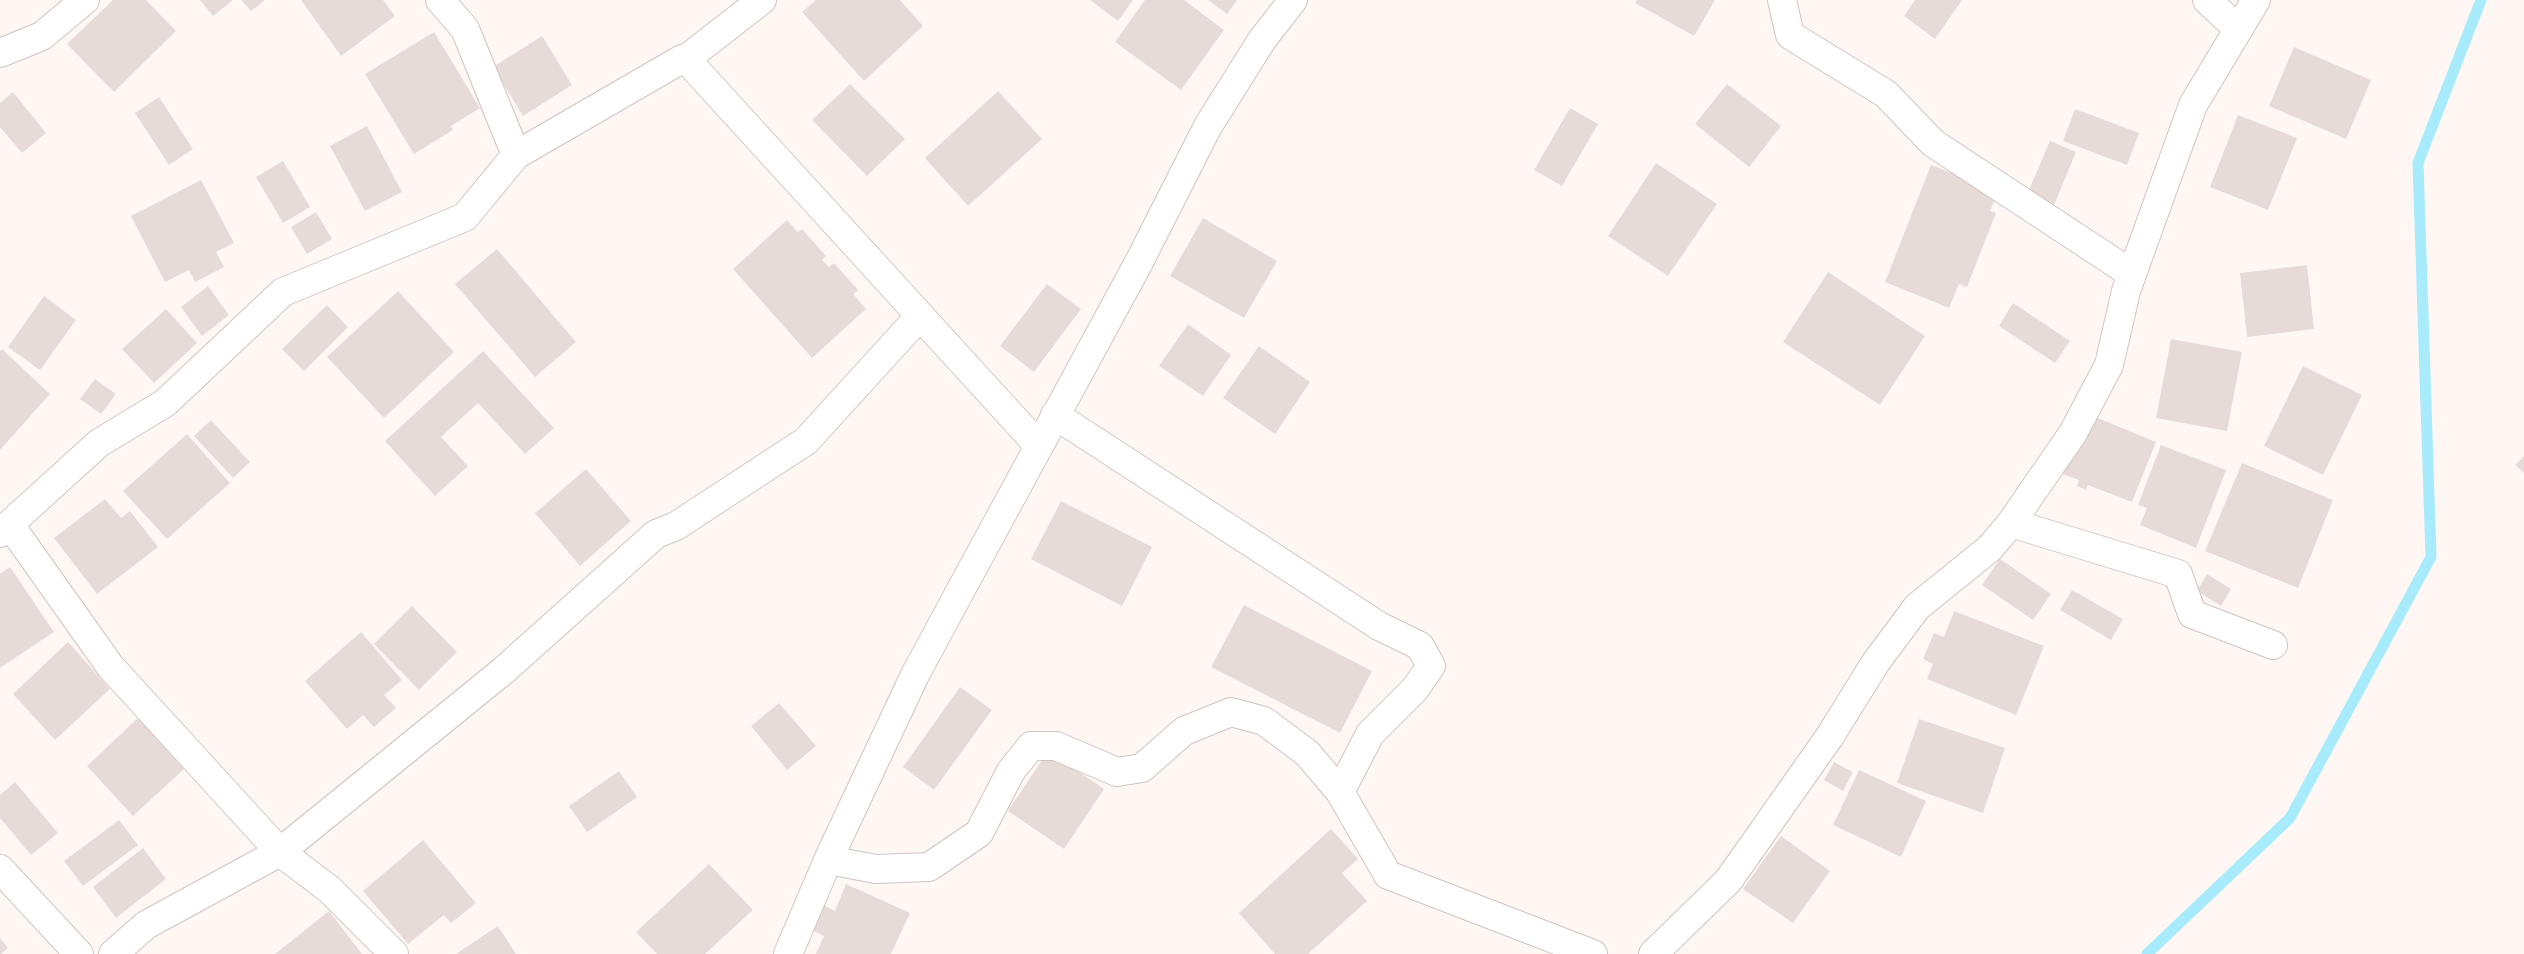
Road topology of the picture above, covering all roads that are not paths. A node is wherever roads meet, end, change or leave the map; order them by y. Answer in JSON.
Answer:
{"nodes":[{"id":1,"x":85,"y":0,"type":"edge"},
{"id":2,"x":440,"y":0,"type":"edge"},
{"id":3,"x":762,"y":0,"type":"edge"},
{"id":4,"x":1293,"y":0,"type":"edge"},
{"id":5,"x":1782,"y":0,"type":"edge"},
{"id":6,"x":2207,"y":0,"type":"edge"},
{"id":7,"x":2256,"y":0,"type":"edge"},
{"id":8,"x":2238,"y":28,"type":"junction"},
{"id":9,"x":0,"y":53,"type":"edge"},
{"id":10,"x":686,"y":59,"type":"junction"},
{"id":11,"x":516,"y":155,"type":"junction"},
{"id":12,"x":2132,"y":274,"type":"junction"},
{"id":13,"x":920,"y":316,"type":"junction"},
{"id":14,"x":1055,"y":415,"type":"junction"},
{"id":15,"x":1039,"y":446,"type":"junction"},
{"id":16,"x":2011,"y":523,"type":"junction"},
{"id":17,"x":5,"y":529,"type":"edge"},
{"id":18,"x":2273,"y":645,"type":"dead end"},
{"id":19,"x":1340,"y":792,"type":"junction"},
{"id":20,"x":280,"y":852,"type":"junction"},
{"id":21,"x":828,"y":860,"type":"junction"},
{"id":22,"x":0,"y":869,"type":"edge"},
{"id":23,"x":79,"y":954,"type":"edge"},
{"id":24,"x":112,"y":954,"type":"edge"},
{"id":25,"x":394,"y":954,"type":"edge"},
{"id":26,"x":788,"y":954,"type":"edge"},
{"id":27,"x":1593,"y":954,"type":"edge"},
{"id":28,"x":1653,"y":954,"type":"edge"}],
"edges":[{"from":1,"to":9,"type":"street"},
{"from":2,"to":11,"type":"street"},
{"from":3,"to":10,"type":"street"},
{"from":4,"to":14,"type":"street"},
{"from":5,"to":12,"type":"street"},
{"from":6,"to":8,"type":"street"},
{"from":7,"to":8,"type":"street"},
{"from":8,"to":12,"type":"street"},
{"from":10,"to":11,"type":"street"},
{"from":10,"to":13,"type":"street"},
{"from":11,"to":17,"type":"street"},
{"from":12,"to":16,"type":"street"},
{"from":13,"to":15,"type":"street"},
{"from":13,"to":20,"type":"street"},
{"from":14,"to":15,"type":"street"},
{"from":14,"to":19,"type":"street"},
{"from":15,"to":21,"type":"street"},
{"from":16,"to":18,"type":"street"},
{"from":16,"to":28,"type":"street"},
{"from":17,"to":20,"type":"street"},
{"from":19,"to":21,"type":"street"},
{"from":19,"to":27,"type":"street"},
{"from":20,"to":24,"type":"street"},
{"from":20,"to":25,"type":"street"},
{"from":21,"to":26,"type":"street"},
{"from":22,"to":23,"type":"street"}]}
